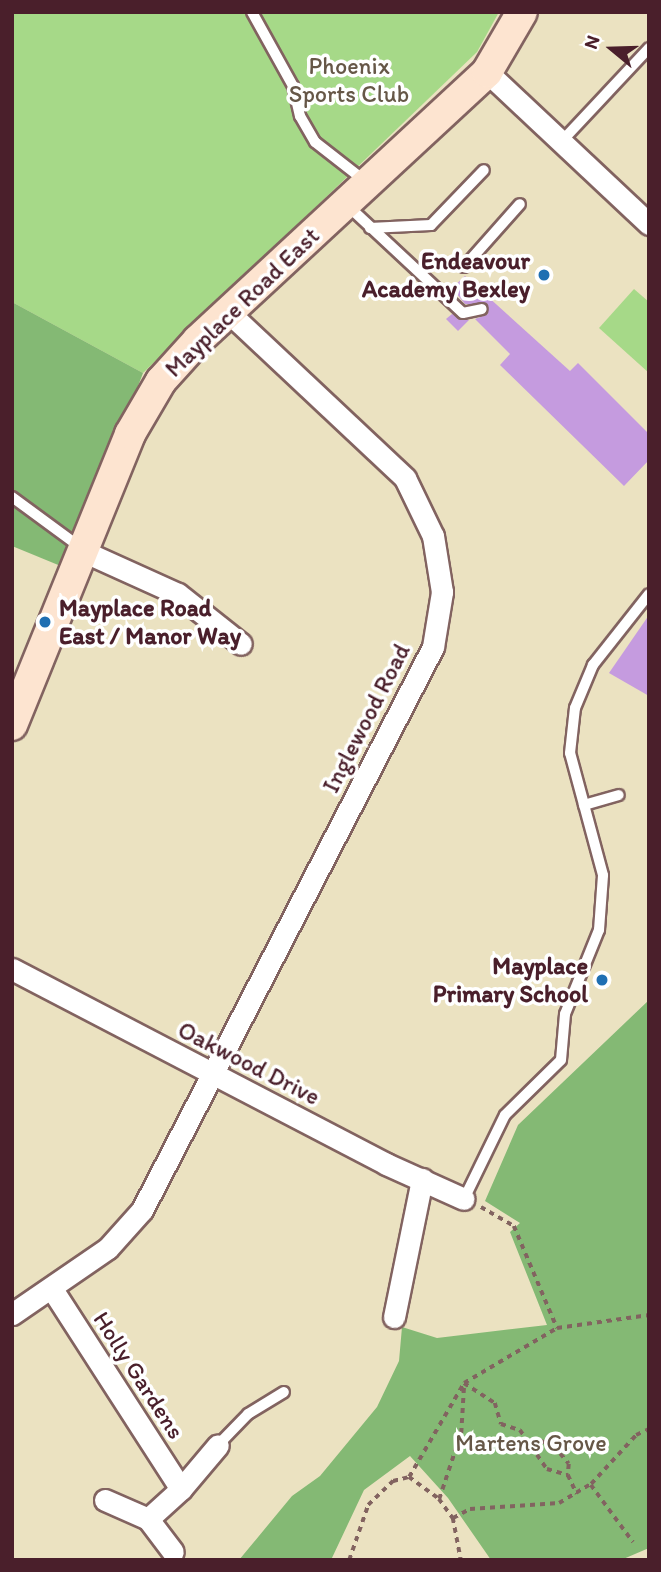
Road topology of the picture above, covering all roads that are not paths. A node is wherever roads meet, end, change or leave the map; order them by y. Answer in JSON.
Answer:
{"nodes":[{"id":1,"x":251,"y":12,"type":"edge"},
{"id":2,"x":522,"y":12,"type":"edge"},
{"id":3,"x":649,"y":48,"type":"edge"},
{"id":4,"x":487,"y":72,"type":"junction"},
{"id":5,"x":562,"y":141,"type":"junction"},
{"id":6,"x":484,"y":170,"type":"dead end"},
{"id":7,"x":367,"y":183,"type":"junction"},
{"id":8,"x":345,"y":203,"type":"junction"},
{"id":9,"x":520,"y":204,"type":"dead end"},
{"id":10,"x":648,"y":222,"type":"edge"},
{"id":11,"x":370,"y":228,"type":"junction"},
{"id":12,"x":464,"y":267,"type":"dead end"},
{"id":13,"x":482,"y":309,"type":"dead end"},
{"id":14,"x":229,"y":313,"type":"junction"},
{"id":15,"x":12,"y":498,"type":"edge"},
{"id":16,"x":85,"y":552,"type":"junction"},
{"id":17,"x":649,"y":594,"type":"edge"},
{"id":18,"x":241,"y":644,"type":"dead end"},
{"id":19,"x":13,"y":721,"type":"edge"},
{"id":20,"x":619,"y":794,"type":"dead end"},
{"id":21,"x":584,"y":805,"type":"junction"},
{"id":22,"x":12,"y":969,"type":"edge"},
{"id":23,"x":213,"y":1073,"type":"junction"},
{"id":24,"x":422,"y":1179,"type":"junction"},
{"id":25,"x":464,"y":1199,"type":"joint"},
{"id":26,"x":52,"y":1289,"type":"junction"},
{"id":27,"x":12,"y":1314,"type":"edge"},
{"id":28,"x":394,"y":1317,"type":"dead end"},
{"id":29,"x":284,"y":1392,"type":"dead end"},
{"id":30,"x":218,"y":1444,"type":"joint"},
{"id":31,"x":181,"y":1489,"type":"junction"},
{"id":32,"x":105,"y":1500,"type":"dead end"},
{"id":33,"x":148,"y":1519,"type":"junction"},
{"id":34,"x":173,"y":1552,"type":"dead end"}],
"edges":[{"from":1,"to":7,"type":"lane"},
{"from":2,"to":4,"type":"street","name":"Mayplace Road East"},
{"from":3,"to":5,"type":"lane"},
{"from":4,"to":5,"type":"street"},
{"from":4,"to":7,"type":"street","name":"Mayplace Road East"},
{"from":5,"to":10,"type":"street"},
{"from":6,"to":11,"type":"lane"},
{"from":7,"to":8,"type":"street","name":"Mayplace Road East"},
{"from":8,"to":11,"type":"lane"},
{"from":8,"to":14,"type":"street","name":"Mayplace Road East"},
{"from":9,"to":12,"type":"lane"},
{"from":11,"to":13,"type":"lane"},
{"from":14,"to":16,"type":"street","name":"Mayplace Road East"},
{"from":14,"to":23,"type":"street","name":"Inglewood Road"},
{"from":15,"to":16,"type":"lane"},
{"from":16,"to":18,"type":"street"},
{"from":16,"to":19,"type":"street","name":"Mayplace Road East"},
{"from":17,"to":21,"type":"lane"},
{"from":20,"to":21,"type":"lane"},
{"from":21,"to":25,"type":"lane"},
{"from":22,"to":23,"type":"street","name":"Oakwood Drive"},
{"from":23,"to":24,"type":"street","name":"Oakwood Drive"},
{"from":23,"to":26,"type":"street","name":"Inglewood Road"},
{"from":24,"to":25,"type":"street","name":"Oakwood Drive"},
{"from":24,"to":28,"type":"street"},
{"from":26,"to":27,"type":"street","name":"Inglewood Road"},
{"from":26,"to":31,"type":"street","name":"Holly Gardens"},
{"from":29,"to":30,"type":"lane"},
{"from":30,"to":31,"type":"street","name":"Holly Gardens"},
{"from":31,"to":33,"type":"street","name":"Holly Gardens"},
{"from":32,"to":33,"type":"street"},
{"from":33,"to":34,"type":"street"}]}
